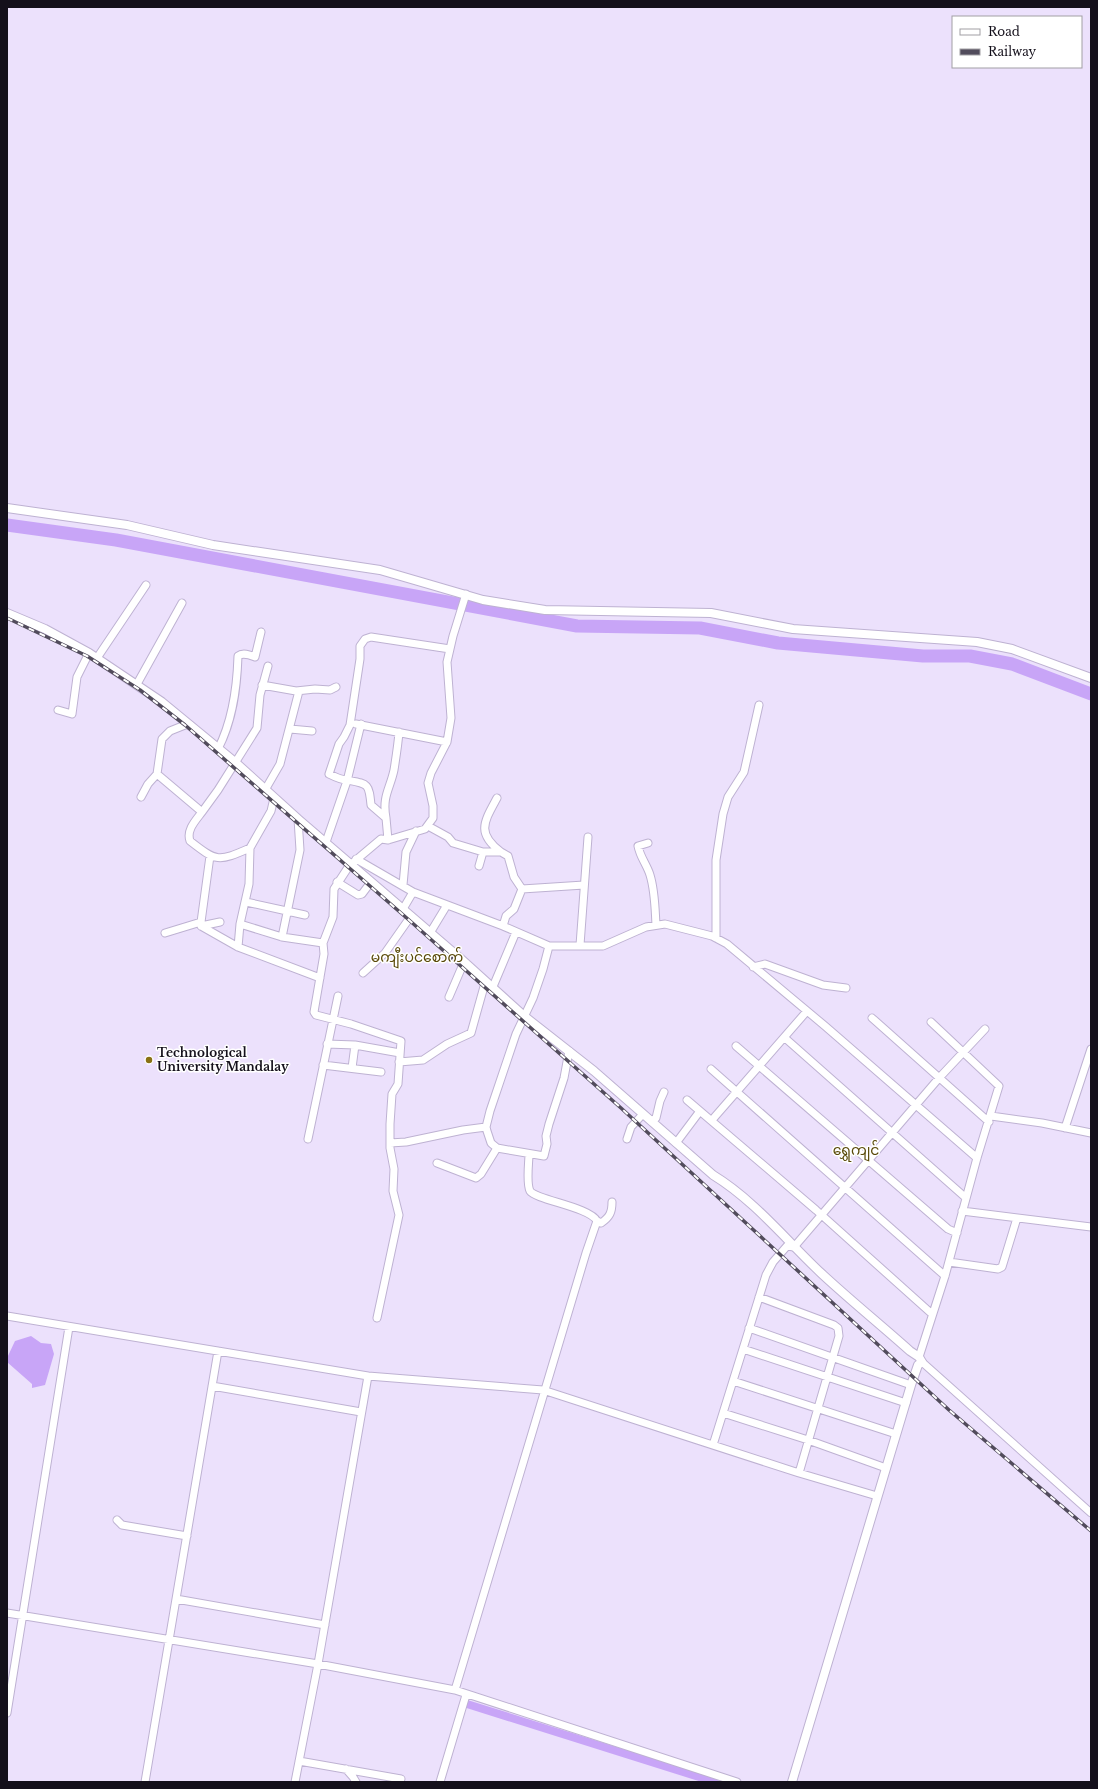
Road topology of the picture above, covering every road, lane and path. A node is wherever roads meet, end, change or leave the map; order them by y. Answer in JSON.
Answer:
{"nodes":[{"id":1,"x":7,"y":508,"type":"edge"},
{"id":2,"x":146,"y":585,"type":"dead end"},
{"id":3,"x":465,"y":597,"type":"junction"},
{"id":4,"x":182,"y":603,"type":"dead end"},
{"id":5,"x":7,"y":613,"type":"edge"},
{"id":6,"x":261,"y":632,"type":"dead end"},
{"id":7,"x":450,"y":649,"type":"junction"},
{"id":8,"x":89,"y":652,"type":"junction"},
{"id":9,"x":97,"y":658,"type":"junction"},
{"id":10,"x":268,"y":666,"type":"dead end"},
{"id":11,"x":1091,"y":678,"type":"edge"},
{"id":12,"x":137,"y":684,"type":"junction"},
{"id":13,"x":262,"y":685,"type":"junction"},
{"id":14,"x":336,"y":687,"type":"dead end"},
{"id":15,"x":299,"y":691,"type":"junction"},
{"id":16,"x":759,"y":705,"type":"dead end"},
{"id":17,"x":58,"y":710,"type":"dead end"},
{"id":18,"x":361,"y":724,"type":"junction"},
{"id":19,"x":190,"y":725,"type":"junction"},
{"id":20,"x":350,"y":725,"type":"junction"},
{"id":21,"x":290,"y":729,"type":"junction"},
{"id":22,"x":312,"y":731,"type":"dead end"},
{"id":23,"x":399,"y":732,"type":"junction"},
{"id":24,"x":447,"y":742,"type":"junction"},
{"id":25,"x":218,"y":749,"type":"junction"},
{"id":26,"x":235,"y":762,"type":"junction"},
{"id":27,"x":157,"y":774,"type":"junction"},
{"id":28,"x":347,"y":780,"type":"junction"},
{"id":29,"x":265,"y":790,"type":"junction"},
{"id":30,"x":141,"y":797,"type":"dead end"},
{"id":31,"x":274,"y":798,"type":"junction"},
{"id":32,"x":497,"y":798,"type":"dead end"},
{"id":33,"x":202,"y":812,"type":"junction"},
{"id":34,"x":386,"y":818,"type":"junction"},
{"id":35,"x":298,"y":819,"type":"junction"},
{"id":36,"x":428,"y":826,"type":"junction"},
{"id":37,"x":416,"y":831,"type":"junction"},
{"id":38,"x":588,"y":837,"type":"dead end"},
{"id":39,"x":388,"y":840,"type":"junction"},
{"id":40,"x":326,"y":842,"type":"junction"},
{"id":41,"x":648,"y":843,"type":"dead end"},
{"id":42,"x":250,"y":848,"type":"junction"},
{"id":43,"x":483,"y":852,"type":"junction"},
{"id":44,"x":501,"y":852,"type":"junction"},
{"id":45,"x":210,"y":856,"type":"junction"},
{"id":46,"x":354,"y":862,"type":"junction"},
{"id":47,"x":479,"y":866,"type":"dead end"},
{"id":48,"x":337,"y":882,"type":"junction"},
{"id":49,"x":371,"y":882,"type":"junction"},
{"id":50,"x":584,"y":885,"type":"junction"},
{"id":51,"x":403,"y":886,"type":"junction"},
{"id":52,"x":522,"y":889,"type":"junction"},
{"id":53,"x":413,"y":892,"type":"junction"},
{"id":54,"x":246,"y":902,"type":"junction"},
{"id":55,"x":447,"y":905,"type":"junction"},
{"id":56,"x":403,"y":909,"type":"junction"},
{"id":57,"x":287,"y":912,"type":"junction"},
{"id":58,"x":305,"y":915,"type":"dead end"},
{"id":59,"x":412,"y":916,"type":"junction"},
{"id":60,"x":220,"y":922,"type":"dead end"},
{"id":61,"x":201,"y":924,"type":"junction"},
{"id":62,"x":240,"y":924,"type":"junction"},
{"id":63,"x":656,"y":925,"type":"junction"},
{"id":64,"x":503,"y":926,"type":"junction"},
{"id":65,"x":516,"y":932,"type":"junction"},
{"id":66,"x":165,"y":933,"type":"dead end"},
{"id":67,"x":430,"y":933,"type":"junction"},
{"id":68,"x":282,"y":937,"type":"junction"},
{"id":69,"x":716,"y":938,"type":"junction"},
{"id":70,"x":323,"y":942,"type":"junction"},
{"id":71,"x":580,"y":945,"type":"junction"},
{"id":72,"x":549,"y":946,"type":"junction"},
{"id":73,"x":238,"y":948,"type":"junction"},
{"id":74,"x":464,"y":962,"type":"junction"},
{"id":75,"x":753,"y":967,"type":"junction"},
{"id":76,"x":363,"y":973,"type":"dead end"},
{"id":77,"x":320,"y":978,"type":"junction"},
{"id":78,"x":489,"y":986,"type":"junction"},
{"id":79,"x":846,"y":988,"type":"dead end"},
{"id":80,"x":338,"y":996,"type":"dead end"},
{"id":81,"x":449,"y":997,"type":"dead end"},
{"id":82,"x":807,"y":1011,"type":"junction"},
{"id":83,"x":524,"y":1016,"type":"junction"},
{"id":84,"x":872,"y":1018,"type":"dead end"},
{"id":85,"x":332,"y":1019,"type":"junction"},
{"id":86,"x":931,"y":1022,"type":"dead end"},
{"id":87,"x":985,"y":1029,"type":"dead end"},
{"id":88,"x":785,"y":1038,"type":"junction"},
{"id":89,"x":327,"y":1044,"type":"junction"},
{"id":90,"x":355,"y":1045,"type":"junction"},
{"id":91,"x":736,"y":1046,"type":"dead end"},
{"id":92,"x":1091,"y":1049,"type":"edge"},
{"id":93,"x":569,"y":1051,"type":"junction"},
{"id":94,"x":962,"y":1052,"type":"junction"},
{"id":95,"x":400,"y":1053,"type":"junction"},
{"id":96,"x":399,"y":1062,"type":"junction"},
{"id":97,"x":323,"y":1065,"type":"junction"},
{"id":98,"x":760,"y":1065,"type":"junction"},
{"id":99,"x":352,"y":1068,"type":"junction"},
{"id":100,"x":711,"y":1069,"type":"dead end"},
{"id":101,"x":382,"y":1072,"type":"dead end"},
{"id":102,"x":939,"y":1078,"type":"junction"},
{"id":103,"x":664,"y":1092,"type":"dead end"},
{"id":104,"x":737,"y":1092,"type":"junction"},
{"id":105,"x":687,"y":1100,"type":"dead end"},
{"id":106,"x":916,"y":1104,"type":"junction"},
{"id":107,"x":700,"y":1111,"type":"junction"},
{"id":108,"x":643,"y":1114,"type":"junction"},
{"id":109,"x":990,"y":1119,"type":"junction"},
{"id":110,"x":712,"y":1120,"type":"junction"},
{"id":111,"x":652,"y":1121,"type":"junction"},
{"id":112,"x":486,"y":1127,"type":"junction"},
{"id":113,"x":1065,"y":1128,"type":"junction"},
{"id":114,"x":892,"y":1133,"type":"junction"},
{"id":115,"x":1091,"y":1133,"type":"edge"},
{"id":116,"x":308,"y":1139,"type":"dead end"},
{"id":117,"x":627,"y":1139,"type":"dead end"},
{"id":118,"x":390,"y":1142,"type":"junction"},
{"id":119,"x":676,"y":1143,"type":"junction"},
{"id":120,"x":497,"y":1148,"type":"junction"},
{"id":121,"x":529,"y":1154,"type":"junction"},
{"id":122,"x":977,"y":1158,"type":"junction"},
{"id":123,"x":869,"y":1160,"type":"junction"},
{"id":124,"x":437,"y":1163,"type":"dead end"},
{"id":125,"x":846,"y":1188,"type":"junction"},
{"id":126,"x":966,"y":1198,"type":"junction"},
{"id":127,"x":612,"y":1202,"type":"dead end"},
{"id":128,"x":962,"y":1211,"type":"junction"},
{"id":129,"x":822,"y":1215,"type":"junction"},
{"id":130,"x":1017,"y":1218,"type":"junction"},
{"id":131,"x":597,"y":1221,"type":"junction"},
{"id":132,"x":1091,"y":1227,"type":"edge"},
{"id":133,"x":957,"y":1233,"type":"junction"},
{"id":134,"x":794,"y":1247,"type":"junction"},
{"id":135,"x":949,"y":1262,"type":"junction"},
{"id":136,"x":945,"y":1276,"type":"junction"},
{"id":137,"x":759,"y":1297,"type":"junction"},
{"id":138,"x":932,"y":1314,"type":"junction"},
{"id":139,"x":7,"y":1316,"type":"edge"},
{"id":140,"x":377,"y":1318,"type":"dead end"},
{"id":141,"x":69,"y":1327,"type":"junction"},
{"id":142,"x":749,"y":1328,"type":"junction"},
{"id":143,"x":743,"y":1349,"type":"junction"},
{"id":144,"x":218,"y":1351,"type":"junction"},
{"id":145,"x":832,"y":1358,"type":"junction"},
{"id":146,"x":921,"y":1360,"type":"junction"},
{"id":147,"x":368,"y":1376,"type":"junction"},
{"id":148,"x":827,"y":1377,"type":"junction"},
{"id":149,"x":733,"y":1381,"type":"junction"},
{"id":150,"x":911,"y":1385,"type":"junction"},
{"id":151,"x":212,"y":1386,"type":"junction"},
{"id":152,"x":545,"y":1391,"type":"junction"},
{"id":153,"x":906,"y":1403,"type":"junction"},
{"id":154,"x":817,"y":1408,"type":"junction"},
{"id":155,"x":361,"y":1412,"type":"junction"},
{"id":156,"x":723,"y":1413,"type":"junction"},
{"id":157,"x":896,"y":1434,"type":"junction"},
{"id":158,"x":808,"y":1440,"type":"junction"},
{"id":159,"x":713,"y":1445,"type":"junction"},
{"id":160,"x":886,"y":1468,"type":"junction"},
{"id":161,"x":799,"y":1473,"type":"junction"},
{"id":162,"x":877,"y":1496,"type":"junction"},
{"id":163,"x":1091,"y":1512,"type":"edge"},
{"id":164,"x":117,"y":1520,"type":"dead end"},
{"id":165,"x":187,"y":1536,"type":"junction"},
{"id":166,"x":176,"y":1599,"type":"junction"},
{"id":167,"x":7,"y":1613,"type":"edge"},
{"id":168,"x":22,"y":1616,"type":"junction"},
{"id":169,"x":324,"y":1625,"type":"junction"},
{"id":170,"x":169,"y":1639,"type":"junction"},
{"id":171,"x":318,"y":1664,"type":"junction"},
{"id":172,"x":455,"y":1690,"type":"junction"},
{"id":173,"x":466,"y":1695,"type":"junction"},
{"id":174,"x":7,"y":1713,"type":"edge"},
{"id":175,"x":299,"y":1761,"type":"junction"},
{"id":176,"x":346,"y":1769,"type":"junction"},
{"id":177,"x":401,"y":1779,"type":"dead end"},
{"id":178,"x":145,"y":1782,"type":"edge"},
{"id":179,"x":295,"y":1782,"type":"edge"},
{"id":180,"x":356,"y":1782,"type":"edge"},
{"id":181,"x":440,"y":1782,"type":"edge"},
{"id":182,"x":737,"y":1782,"type":"edge"},
{"id":183,"x":792,"y":1782,"type":"edge"}],
"edges":[{"from":1,"to":3,"type":"street"},
{"from":2,"to":9,"type":"street"},
{"from":3,"to":7,"type":"street"},
{"from":3,"to":11,"type":"street"},
{"from":4,"to":12,"type":"street"},
{"from":5,"to":8,"type":"street"},
{"from":6,"to":25,"type":"street"},
{"from":7,"to":20,"type":"street"},
{"from":7,"to":24,"type":"street"},
{"from":8,"to":9,"type":"street"},
{"from":8,"to":17,"type":"street"},
{"from":9,"to":12,"type":"street"},
{"from":10,"to":13,"type":"street"},
{"from":12,"to":19,"type":"street"},
{"from":13,"to":15,"type":"street"},
{"from":13,"to":26,"type":"street"},
{"from":14,"to":15,"type":"street"},
{"from":15,"to":21,"type":"street"},
{"from":16,"to":69,"type":"street"},
{"from":18,"to":20,"type":"street"},
{"from":18,"to":23,"type":"street"},
{"from":18,"to":28,"type":"street"},
{"from":19,"to":25,"type":"street"},
{"from":19,"to":27,"type":"street"},
{"from":20,"to":28,"type":"street"},
{"from":21,"to":22,"type":"street"},
{"from":21,"to":29,"type":"street"},
{"from":23,"to":24,"type":"street"},
{"from":23,"to":34,"type":"street"},
{"from":24,"to":36,"type":"street"},
{"from":25,"to":26,"type":"street"},
{"from":26,"to":29,"type":"street"},
{"from":26,"to":33,"type":"street"},
{"from":27,"to":30,"type":"street"},
{"from":27,"to":33,"type":"street"},
{"from":28,"to":34,"type":"street"},
{"from":28,"to":40,"type":"street"},
{"from":29,"to":31,"type":"street"},
{"from":31,"to":35,"type":"street"},
{"from":31,"to":42,"type":"street"},
{"from":32,"to":44,"type":"street"},
{"from":33,"to":45,"type":"street"},
{"from":34,"to":39,"type":"street"},
{"from":35,"to":40,"type":"street"},
{"from":35,"to":57,"type":"street"},
{"from":36,"to":37,"type":"street"},
{"from":36,"to":43,"type":"street"},
{"from":37,"to":39,"type":"street"},
{"from":37,"to":51,"type":"street"},
{"from":38,"to":50,"type":"street"},
{"from":39,"to":46,"type":"street"},
{"from":40,"to":46,"type":"street"},
{"from":41,"to":63,"type":"street"},
{"from":42,"to":45,"type":"street"},
{"from":42,"to":54,"type":"street"},
{"from":43,"to":44,"type":"street"},
{"from":43,"to":47,"type":"street"},
{"from":44,"to":52,"type":"street"},
{"from":45,"to":61,"type":"street"},
{"from":46,"to":48,"type":"street"},
{"from":46,"to":49,"type":"street"},
{"from":46,"to":51,"type":"street"},
{"from":48,"to":49,"type":"street"},
{"from":48,"to":70,"type":"street"},
{"from":49,"to":56,"type":"street"},
{"from":50,"to":52,"type":"street"},
{"from":50,"to":71,"type":"street"},
{"from":51,"to":53,"type":"street"},
{"from":52,"to":64,"type":"street"},
{"from":53,"to":55,"type":"street"},
{"from":53,"to":56,"type":"street"},
{"from":54,"to":57,"type":"street"},
{"from":54,"to":62,"type":"street"},
{"from":55,"to":64,"type":"street"},
{"from":55,"to":67,"type":"street"},
{"from":56,"to":59,"type":"street"},
{"from":57,"to":58,"type":"street"},
{"from":57,"to":68,"type":"street"},
{"from":59,"to":67,"type":"street"},
{"from":59,"to":76,"type":"street"},
{"from":60,"to":61,"type":"street"},
{"from":61,"to":66,"type":"street"},
{"from":61,"to":73,"type":"street"},
{"from":62,"to":68,"type":"street"},
{"from":62,"to":73,"type":"street"},
{"from":63,"to":69,"type":"street"},
{"from":63,"to":71,"type":"street"},
{"from":64,"to":65,"type":"street"},
{"from":65,"to":72,"type":"street"},
{"from":65,"to":78,"type":"street"},
{"from":67,"to":74,"type":"street"},
{"from":68,"to":70,"type":"street"},
{"from":69,"to":75,"type":"street"},
{"from":70,"to":77,"type":"street"},
{"from":71,"to":72,"type":"street"},
{"from":72,"to":83,"type":"street"},
{"from":73,"to":77,"type":"street"},
{"from":74,"to":78,"type":"street"},
{"from":74,"to":81,"type":"street"},
{"from":75,"to":79,"type":"street"},
{"from":75,"to":82,"type":"street"},
{"from":77,"to":85,"type":"street"},
{"from":78,"to":83,"type":"street"},
{"from":78,"to":96,"type":"street"},
{"from":80,"to":85,"type":"street"},
{"from":82,"to":88,"type":"street"},
{"from":82,"to":106,"type":"street"},
{"from":83,"to":93,"type":"street"},
{"from":83,"to":112,"type":"street"},
{"from":84,"to":102,"type":"street"},
{"from":85,"to":89,"type":"street"},
{"from":85,"to":95,"type":"street"},
{"from":86,"to":94,"type":"street"},
{"from":87,"to":94,"type":"street"},
{"from":88,"to":98,"type":"street"},
{"from":88,"to":114,"type":"street"},
{"from":89,"to":90,"type":"street"},
{"from":89,"to":97,"type":"street"},
{"from":90,"to":95,"type":"street"},
{"from":90,"to":99,"type":"street"},
{"from":91,"to":98,"type":"street"},
{"from":92,"to":113,"type":"street"},
{"from":93,"to":108,"type":"street"},
{"from":93,"to":121,"type":"street"},
{"from":94,"to":102,"type":"street"},
{"from":94,"to":109,"type":"street"},
{"from":95,"to":96,"type":"street"},
{"from":96,"to":118,"type":"street"},
{"from":97,"to":99,"type":"street"},
{"from":97,"to":116,"type":"street"},
{"from":98,"to":104,"type":"street"},
{"from":98,"to":123,"type":"street"},
{"from":99,"to":101,"type":"street"},
{"from":100,"to":104,"type":"street"},
{"from":102,"to":106,"type":"street"},
{"from":102,"to":109,"type":"street"},
{"from":103,"to":111,"type":"street"},
{"from":104,"to":110,"type":"street"},
{"from":104,"to":125,"type":"street"},
{"from":105,"to":107,"type":"street"},
{"from":106,"to":114,"type":"street"},
{"from":106,"to":122,"type":"street"},
{"from":107,"to":110,"type":"street"},
{"from":107,"to":119,"type":"street"},
{"from":108,"to":111,"type":"street"},
{"from":108,"to":117,"type":"street"},
{"from":109,"to":113,"type":"street"},
{"from":109,"to":122,"type":"street"},
{"from":110,"to":129,"type":"street"},
{"from":111,"to":119,"type":"street"},
{"from":112,"to":118,"type":"street"},
{"from":112,"to":120,"type":"street"},
{"from":113,"to":115,"type":"street"},
{"from":114,"to":123,"type":"street"},
{"from":114,"to":126,"type":"street"},
{"from":118,"to":140,"type":"street"},
{"from":119,"to":134,"type":"street"},
{"from":120,"to":121,"type":"street"},
{"from":120,"to":124,"type":"street"},
{"from":121,"to":131,"type":"street"},
{"from":122,"to":126,"type":"street"},
{"from":123,"to":125,"type":"street"},
{"from":123,"to":133,"type":"street"},
{"from":125,"to":129,"type":"street"},
{"from":125,"to":136,"type":"street"},
{"from":126,"to":128,"type":"street"},
{"from":127,"to":131,"type":"street"},
{"from":128,"to":130,"type":"street"},
{"from":128,"to":133,"type":"street"},
{"from":129,"to":134,"type":"street"},
{"from":129,"to":138,"type":"street"},
{"from":130,"to":132,"type":"street"},
{"from":130,"to":135,"type":"street"},
{"from":131,"to":152,"type":"street"},
{"from":133,"to":135,"type":"street"},
{"from":134,"to":137,"type":"street"},
{"from":134,"to":146,"type":"street"},
{"from":135,"to":136,"type":"street"},
{"from":136,"to":138,"type":"street"},
{"from":137,"to":142,"type":"street"},
{"from":137,"to":145,"type":"street"},
{"from":138,"to":146,"type":"street"},
{"from":139,"to":141,"type":"street"},
{"from":141,"to":144,"type":"street"},
{"from":141,"to":168,"type":"street"},
{"from":142,"to":143,"type":"street"},
{"from":142,"to":145,"type":"street"},
{"from":143,"to":148,"type":"street"},
{"from":143,"to":149,"type":"street"},
{"from":144,"to":147,"type":"street"},
{"from":144,"to":151,"type":"street"},
{"from":145,"to":148,"type":"street"},
{"from":145,"to":150,"type":"street"},
{"from":146,"to":150,"type":"street"},
{"from":146,"to":163,"type":"street"},
{"from":147,"to":152,"type":"street"},
{"from":147,"to":155,"type":"street"},
{"from":148,"to":153,"type":"street"},
{"from":148,"to":154,"type":"street"},
{"from":149,"to":154,"type":"street"},
{"from":149,"to":156,"type":"street"},
{"from":150,"to":153,"type":"street"},
{"from":151,"to":155,"type":"street"},
{"from":151,"to":165,"type":"street"},
{"from":152,"to":159,"type":"street"},
{"from":152,"to":172,"type":"street"},
{"from":153,"to":157,"type":"street"},
{"from":154,"to":157,"type":"street"},
{"from":154,"to":158,"type":"street"},
{"from":155,"to":169,"type":"street"},
{"from":156,"to":158,"type":"street"},
{"from":156,"to":159,"type":"street"},
{"from":157,"to":160,"type":"street"},
{"from":158,"to":160,"type":"street"},
{"from":158,"to":161,"type":"street"},
{"from":159,"to":161,"type":"street"},
{"from":160,"to":162,"type":"street"},
{"from":161,"to":162,"type":"street"},
{"from":162,"to":183,"type":"street"},
{"from":164,"to":165,"type":"street"},
{"from":165,"to":166,"type":"street"},
{"from":166,"to":169,"type":"street"},
{"from":166,"to":170,"type":"street"},
{"from":167,"to":168,"type":"street"},
{"from":168,"to":170,"type":"street"},
{"from":168,"to":174,"type":"street"},
{"from":169,"to":171,"type":"street"},
{"from":170,"to":171,"type":"street"},
{"from":170,"to":178,"type":"street"},
{"from":171,"to":172,"type":"street"},
{"from":171,"to":175,"type":"street"},
{"from":172,"to":173,"type":"street"},
{"from":173,"to":181,"type":"street"},
{"from":173,"to":182,"type":"street"},
{"from":175,"to":176,"type":"street"},
{"from":175,"to":179,"type":"street"},
{"from":176,"to":177,"type":"street"},
{"from":176,"to":180,"type":"street"}]}
